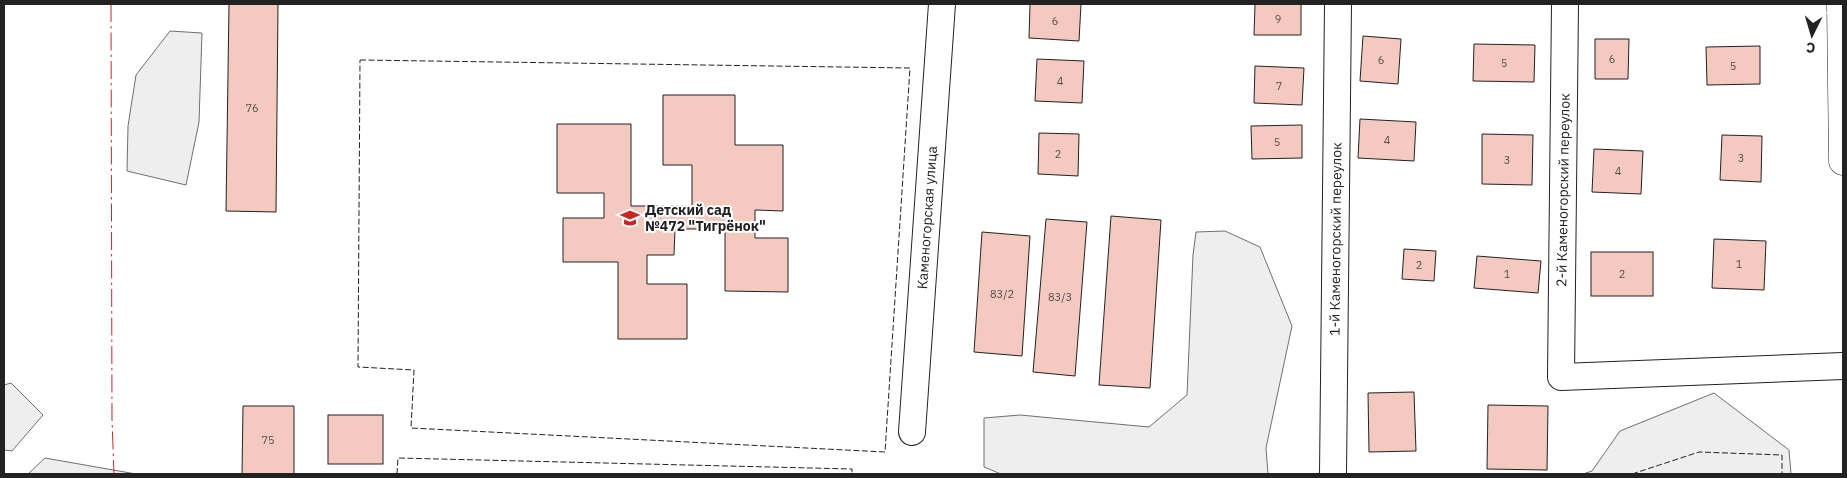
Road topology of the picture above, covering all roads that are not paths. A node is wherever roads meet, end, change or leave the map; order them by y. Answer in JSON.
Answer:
{"nodes":[{"id":1,"x":942,"y":4,"type":"edge"},
{"id":2,"x":1338,"y":4,"type":"edge"},
{"id":3,"x":1565,"y":4,"type":"edge"},
{"id":4,"x":1841,"y":4,"type":"edge"},
{"id":5,"x":1843,"y":161,"type":"edge"},
{"id":6,"x":1843,"y":366,"type":"edge"},
{"id":7,"x":912,"y":432,"type":"dead end"},
{"id":8,"x":1333,"y":474,"type":"edge"}],
"edges":[{"from":1,"to":7,"type":"street","name":"Каменогорская улица"},
{"from":2,"to":8,"type":"street","name":"1-й Каменогорский переулок"},
{"from":3,"to":6,"type":"street","name":"2-й Каменогорский переулок"},
{"from":4,"to":5,"type":"street"}]}
